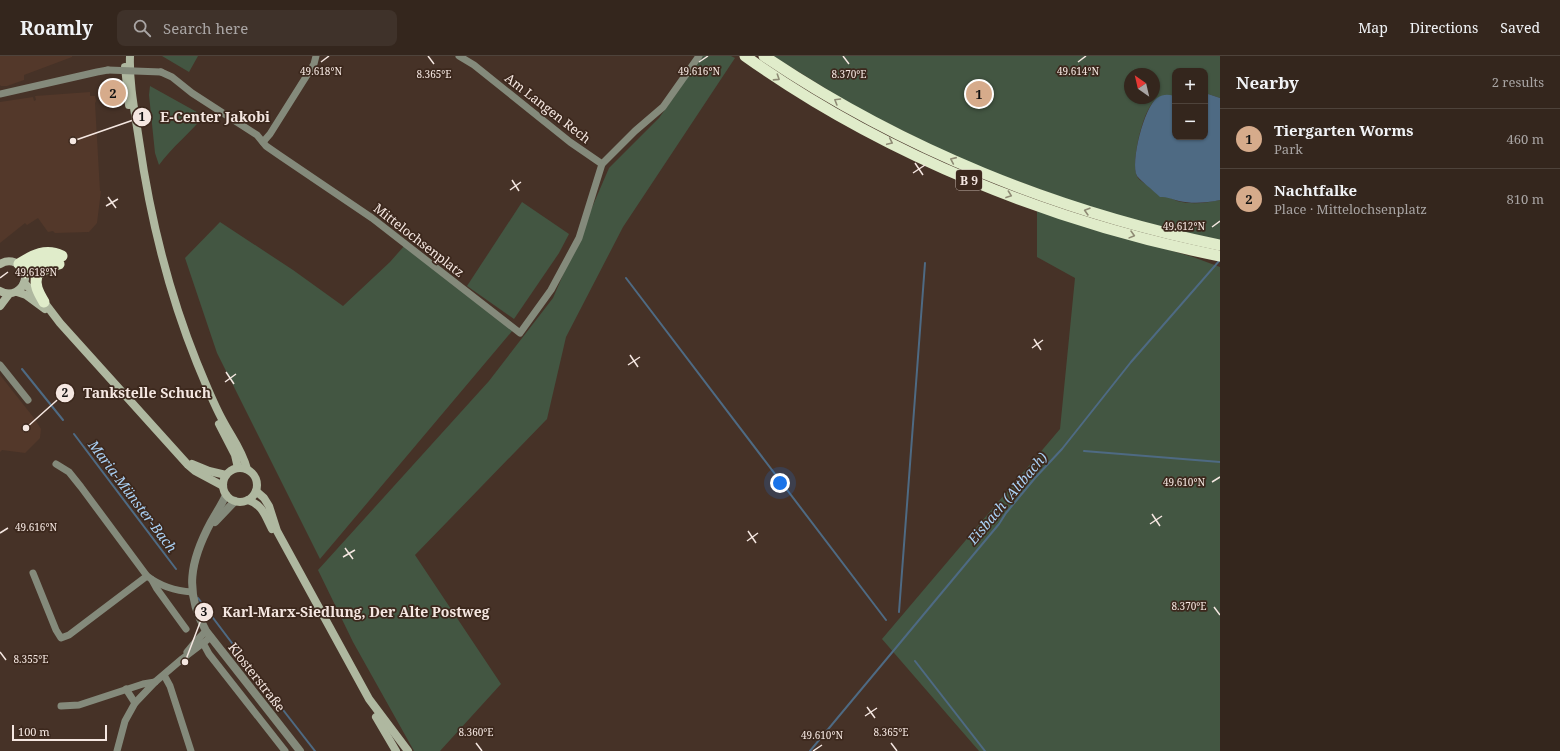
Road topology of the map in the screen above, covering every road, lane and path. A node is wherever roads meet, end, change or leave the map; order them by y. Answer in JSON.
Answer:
{"nodes":[{"id":1,"x":124,"y":56,"type":"edge"},
{"id":2,"x":130,"y":56,"type":"edge"},
{"id":3,"x":316,"y":56,"type":"edge"},
{"id":4,"x":459,"y":56,"type":"edge"},
{"id":5,"x":699,"y":56,"type":"edge"},
{"id":6,"x":745,"y":56,"type":"edge"},
{"id":7,"x":764,"y":56,"type":"edge"},
{"id":8,"x":0,"y":94,"type":"edge"},
{"id":9,"x":264,"y":142,"type":"junction"},
{"id":10,"x":602,"y":164,"type":"junction"},
{"id":11,"x":1220,"y":246,"type":"edge"},
{"id":12,"x":1217,"y":256,"type":"edge"},
{"id":13,"x":0,"y":264,"type":"edge"},
{"id":14,"x":23,"y":273,"type":"junction"},
{"id":15,"x":0,"y":291,"type":"edge"},
{"id":16,"x":17,"y":292,"type":"junction"},
{"id":17,"x":8,"y":294,"type":"junction"},
{"id":18,"x":44,"y":302,"type":"junction"},
{"id":19,"x":0,"y":306,"type":"edge"},
{"id":20,"x":60,"y":322,"type":"junction"},
{"id":21,"x":0,"y":365,"type":"edge"},
{"id":22,"x":28,"y":400,"type":"dead end"},
{"id":23,"x":179,"y":455,"type":"junction"},
{"id":24,"x":56,"y":464,"type":"dead end"},
{"id":25,"x":238,"y":468,"type":"junction"},
{"id":26,"x":247,"y":469,"type":"junction"},
{"id":27,"x":226,"y":475,"type":"junction"},
{"id":28,"x":223,"y":486,"type":"junction"},
{"id":29,"x":256,"y":491,"type":"junction"},
{"id":30,"x":226,"y":495,"type":"junction"},
{"id":31,"x":248,"y":500,"type":"junction"},
{"id":32,"x":235,"y":501,"type":"junction"},
{"id":33,"x":206,"y":532,"type":"junction"},
{"id":34,"x":33,"y":573,"type":"dead end"},
{"id":35,"x":149,"y":578,"type":"junction"},
{"id":36,"x":192,"y":592,"type":"junction"},
{"id":37,"x":186,"y":629,"type":"dead end"},
{"id":38,"x":209,"y":634,"type":"junction"},
{"id":39,"x":204,"y":643,"type":"junction"},
{"id":40,"x":338,"y":646,"type":"junction"},
{"id":41,"x":182,"y":659,"type":"junction"},
{"id":42,"x":164,"y":675,"type":"junction"},
{"id":43,"x":155,"y":682,"type":"junction"},
{"id":44,"x":126,"y":689,"type":"junction"},
{"id":45,"x":135,"y":703,"type":"junction"},
{"id":46,"x":61,"y":706,"type":"dead end"},
{"id":47,"x":117,"y":751,"type":"edge"},
{"id":48,"x":191,"y":751,"type":"edge"},
{"id":49,"x":285,"y":751,"type":"edge"},
{"id":50,"x":300,"y":751,"type":"edge"},
{"id":51,"x":396,"y":751,"type":"edge"},
{"id":52,"x":408,"y":751,"type":"edge"}],
"edges":[{"from":1,"to":25,"type":"main road"},
{"from":2,"to":26,"type":"main road"},
{"from":3,"to":9,"type":"street"},
{"from":4,"to":10,"type":"street","name":"Am Langen Rech"},
{"from":5,"to":10,"type":"street","name":"Mittelochsenplatz"},
{"from":6,"to":12,"type":"highway","number":"B 9","one_way":true},
{"from":11,"to":7,"type":"highway","number":"B 9","one_way":true},
{"from":8,"to":9,"type":"street","name":"Mittelochsenplatz","bridge":true},
{"from":9,"to":10,"type":"street","name":"Mittelochsenplatz"},
{"from":13,"to":14,"type":"main road"},
{"from":14,"to":16,"type":"main road"},
{"from":14,"to":18,"type":"main road"},
{"from":14,"to":18,"type":"highway"},
{"from":15,"to":17,"type":"main road"},
{"from":16,"to":17,"type":"main road"},
{"from":16,"to":20,"type":"main road"},
{"from":17,"to":19,"type":"main road"},
{"from":18,"to":20,"type":"main road"},
{"from":20,"to":23,"type":"main road"},
{"from":21,"to":22,"type":"street"},
{"from":23,"to":27,"type":"main road"},
{"from":23,"to":28,"type":"main road"},
{"from":24,"to":35,"type":"street"},
{"from":25,"to":26,"type":"main road"},
{"from":25,"to":27,"type":"main road"},
{"from":26,"to":29,"type":"main road"},
{"from":27,"to":28,"type":"main road"},
{"from":28,"to":30,"type":"main road"},
{"from":29,"to":31,"type":"main road"},
{"from":29,"to":40,"type":"main road"},
{"from":30,"to":32,"type":"main road"},
{"from":30,"to":33,"type":"street","name":"Klosterstraße"},
{"from":31,"to":32,"type":"main road"},
{"from":31,"to":40,"type":"main road"},
{"from":32,"to":33,"type":"street","name":"Klosterstraße"},
{"from":33,"to":36,"type":"street","name":"Klosterstraße"},
{"from":34,"to":35,"type":"street"},
{"from":35,"to":36,"type":"street"},
{"from":35,"to":37,"type":"street"},
{"from":36,"to":38,"type":"street","name":"Klosterstraße"},
{"from":38,"to":39,"type":"street"},
{"from":38,"to":41,"type":"street"},
{"from":38,"to":50,"type":"street","name":"Klosterstraße"},
{"from":39,"to":41,"type":"street"},
{"from":39,"to":49,"type":"street"},
{"from":40,"to":51,"type":"main road"},
{"from":40,"to":52,"type":"main road"},
{"from":41,"to":42,"type":"street"},
{"from":42,"to":43,"type":"street"},
{"from":42,"to":48,"type":"street"},
{"from":43,"to":44,"type":"street"},
{"from":43,"to":45,"type":"street"},
{"from":44,"to":45,"type":"street"},
{"from":44,"to":46,"type":"street"},
{"from":45,"to":47,"type":"street"}]}
